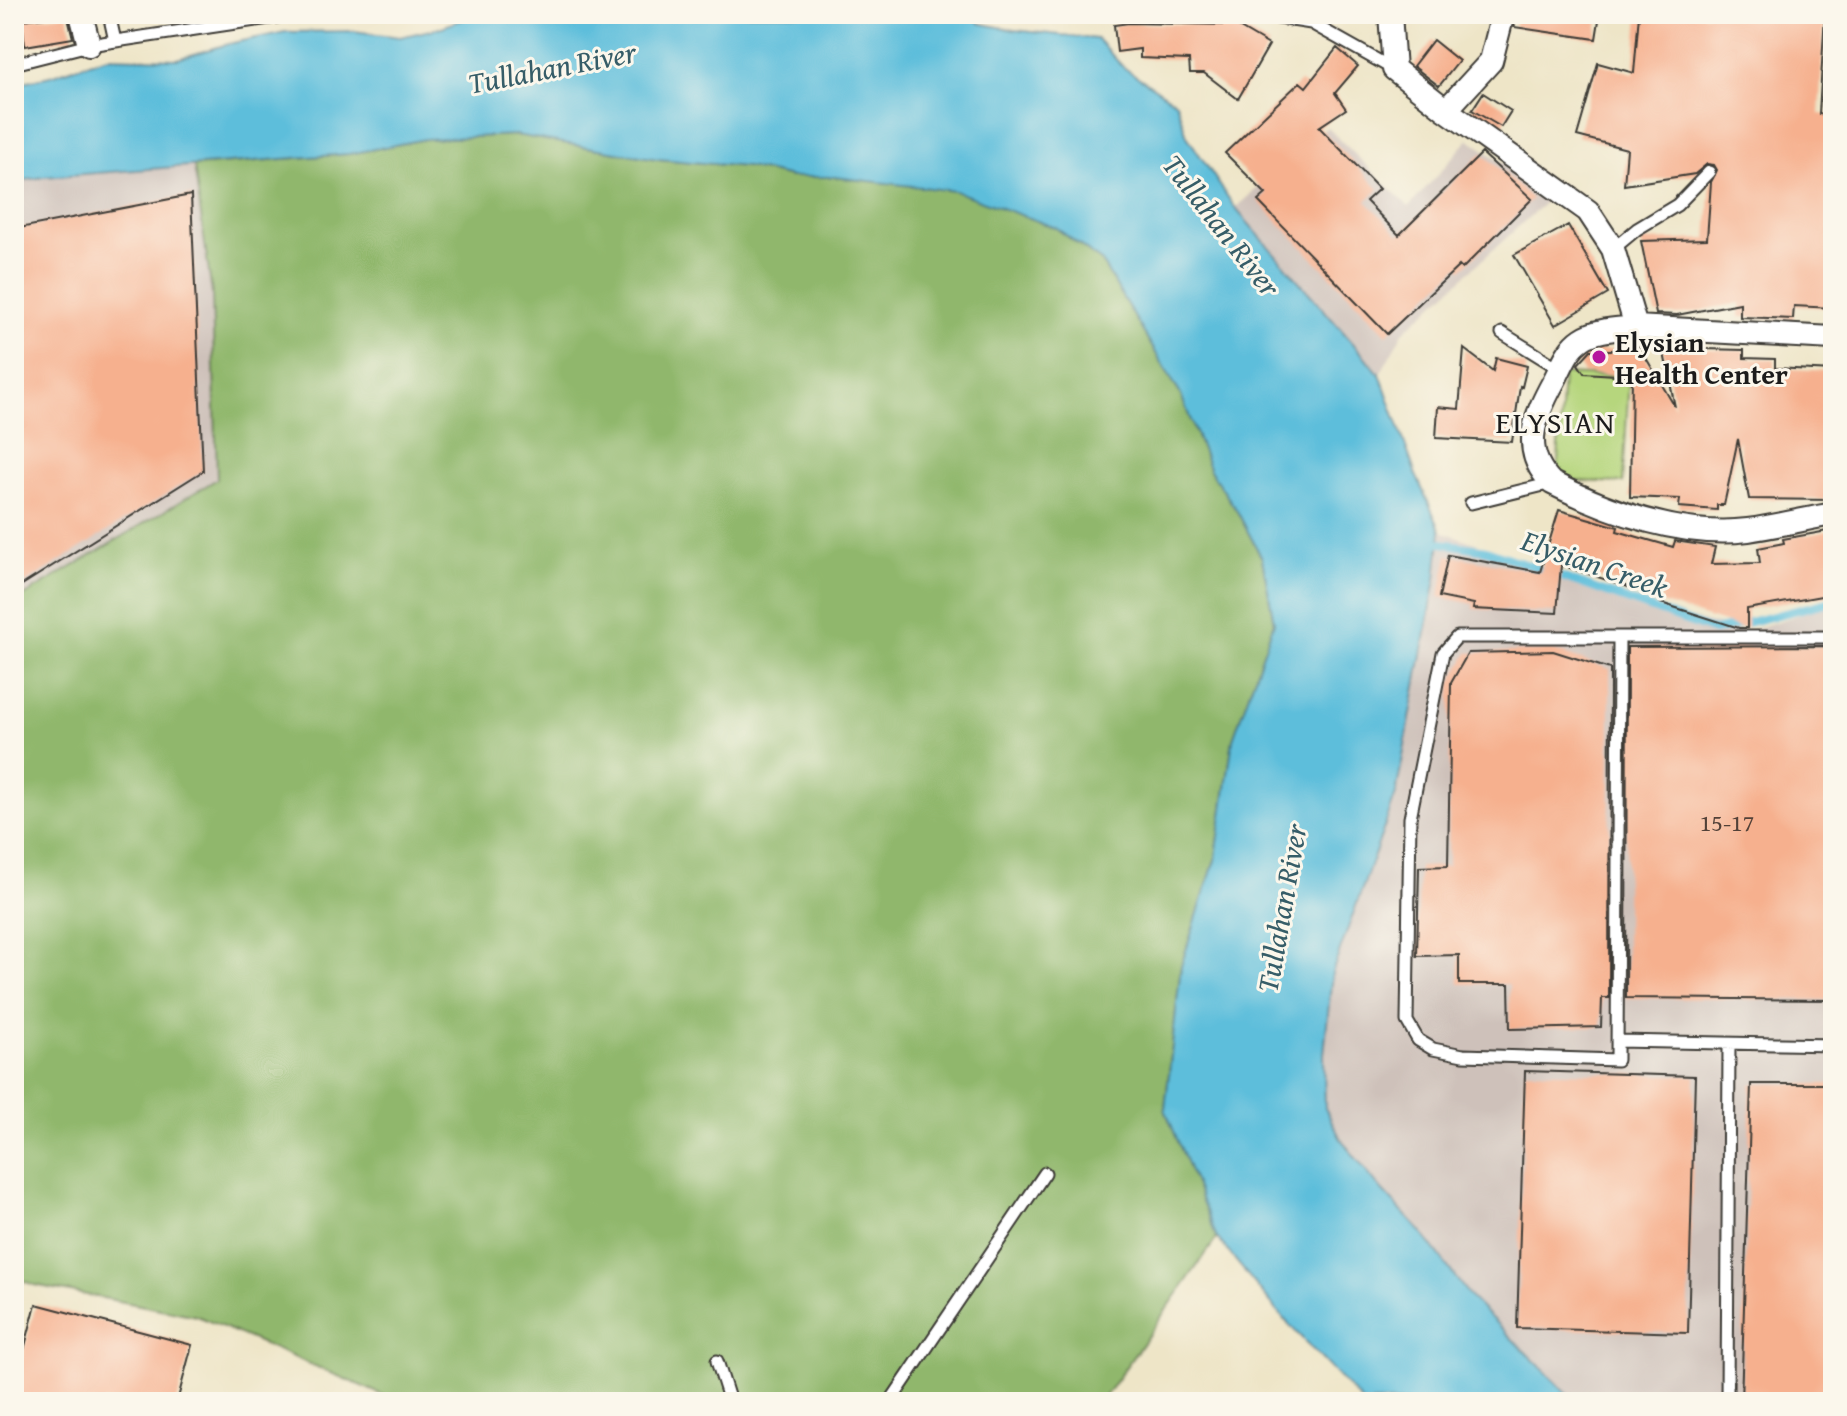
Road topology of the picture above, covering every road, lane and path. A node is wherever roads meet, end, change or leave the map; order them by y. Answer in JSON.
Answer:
{"nodes":[{"id":1,"x":81,"y":14,"type":"edge"},
{"id":2,"x":109,"y":14,"type":"edge"},
{"id":3,"x":296,"y":14,"type":"edge"},
{"id":4,"x":1125,"y":14,"type":"edge"},
{"id":5,"x":1390,"y":14,"type":"edge"},
{"id":6,"x":1503,"y":14,"type":"edge"},
{"id":7,"x":115,"y":41,"type":"junction"},
{"id":8,"x":89,"y":45,"type":"junction"},
{"id":9,"x":14,"y":64,"type":"edge"},
{"id":10,"x":1394,"y":69,"type":"junction"},
{"id":11,"x":1446,"y":110,"type":"junction"},
{"id":12,"x":1709,"y":172,"type":"dead end"},
{"id":13,"x":1613,"y":249,"type":"junction"},
{"id":14,"x":1636,"y":327,"type":"junction"},
{"id":15,"x":1502,"y":333,"type":"dead end"},
{"id":16,"x":1833,"y":338,"type":"edge"},
{"id":17,"x":1560,"y":369,"type":"junction"},
{"id":18,"x":1552,"y":483,"type":"junction"},
{"id":19,"x":1471,"y":503,"type":"dead end"},
{"id":20,"x":1833,"y":514,"type":"edge"},
{"id":21,"x":1619,"y":637,"type":"junction"},
{"id":22,"x":1833,"y":637,"type":"edge"},
{"id":23,"x":1617,"y":1041,"type":"junction"},
{"id":24,"x":1729,"y":1045,"type":"junction"},
{"id":25,"x":1833,"y":1045,"type":"edge"},
{"id":26,"x":1045,"y":1173,"type":"dead end"},
{"id":27,"x":717,"y":1361,"type":"dead end"},
{"id":28,"x":730,"y":1402,"type":"edge"},
{"id":29,"x":890,"y":1402,"type":"edge"},
{"id":30,"x":1727,"y":1402,"type":"edge"}],
"edges":[{"from":1,"to":8,"type":"street"},
{"from":2,"to":7,"type":"lane"},
{"from":3,"to":7,"type":"lane"},
{"from":4,"to":10,"type":"lane"},
{"from":5,"to":10,"type":"street"},
{"from":6,"to":11,"type":"street"},
{"from":7,"to":8,"type":"lane"},
{"from":8,"to":9,"type":"lane"},
{"from":10,"to":11,"type":"street"},
{"from":11,"to":13,"type":"street"},
{"from":12,"to":13,"type":"lane"},
{"from":13,"to":14,"type":"street"},
{"from":14,"to":16,"type":"street"},
{"from":14,"to":17,"type":"street"},
{"from":15,"to":17,"type":"lane"},
{"from":17,"to":18,"type":"street"},
{"from":18,"to":19,"type":"lane"},
{"from":18,"to":20,"type":"street"},
{"from":21,"to":22,"type":"lane"},
{"from":21,"to":23,"type":"lane"},
{"from":21,"to":23,"type":"lane"},
{"from":23,"to":24,"type":"lane"},
{"from":24,"to":25,"type":"lane"},
{"from":24,"to":30,"type":"lane"},
{"from":26,"to":29,"type":"lane"},
{"from":27,"to":28,"type":"lane"}]}
